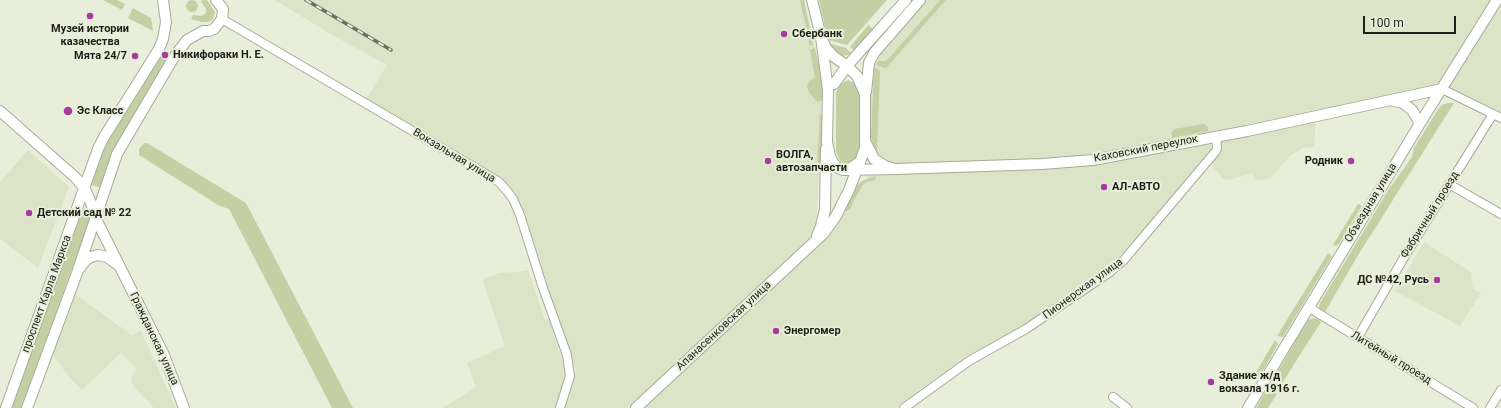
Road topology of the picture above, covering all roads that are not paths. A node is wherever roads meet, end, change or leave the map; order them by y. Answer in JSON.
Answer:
{"nodes":[{"id":1,"x":216,"y":0,"type":"edge"},
{"id":2,"x":812,"y":0,"type":"edge"},
{"id":3,"x":906,"y":0,"type":"edge"},
{"id":4,"x":920,"y":0,"type":"edge"},
{"id":5,"x":1497,"y":0,"type":"edge"},
{"id":6,"x":164,"y":4,"type":"edge"},
{"id":7,"x":222,"y":20,"type":"junction"},
{"id":8,"x":820,"y":37,"type":"junction"},
{"id":9,"x":857,"y":55,"type":"junction"},
{"id":10,"x":833,"y":56,"type":"junction"},
{"id":11,"x":847,"y":66,"type":"junction"},
{"id":12,"x":834,"y":84,"type":"junction"},
{"id":13,"x":862,"y":85,"type":"junction"},
{"id":14,"x":1442,"y":89,"type":"junction"},
{"id":15,"x":865,"y":100,"type":"junction"},
{"id":16,"x":1392,"y":101,"type":"junction"},
{"id":17,"x":828,"y":107,"type":"junction"},
{"id":18,"x":0,"y":111,"type":"edge"},
{"id":19,"x":1492,"y":114,"type":"junction"},
{"id":20,"x":1501,"y":118,"type":"edge"},
{"id":21,"x":1418,"y":125,"type":"junction"},
{"id":22,"x":1216,"y":136,"type":"junction"},
{"id":23,"x":865,"y":139,"type":"junction"},
{"id":24,"x":826,"y":142,"type":"junction"},
{"id":25,"x":859,"y":166,"type":"junction"},
{"id":26,"x":896,"y":169,"type":"junction"},
{"id":27,"x":878,"y":170,"type":"junction"},
{"id":28,"x":1449,"y":184,"type":"junction"},
{"id":29,"x":85,"y":189,"type":"junction"},
{"id":30,"x":849,"y":190,"type":"junction"},
{"id":31,"x":1501,"y":214,"type":"edge"},
{"id":32,"x":95,"y":217,"type":"junction"},
{"id":33,"x":811,"y":244,"type":"junction"},
{"id":34,"x":122,"y":271,"type":"junction"},
{"id":35,"x":77,"y":273,"type":"junction"},
{"id":36,"x":1308,"y":307,"type":"junction"},
{"id":37,"x":1358,"y":337,"type":"junction"},
{"id":38,"x":1501,"y":390,"type":"edge"},
{"id":39,"x":1112,"y":396,"type":"dead end"},
{"id":40,"x":6,"y":408,"type":"edge"},
{"id":41,"x":27,"y":408,"type":"edge"},
{"id":42,"x":184,"y":408,"type":"edge"},
{"id":43,"x":560,"y":408,"type":"edge"},
{"id":44,"x":636,"y":408,"type":"edge"},
{"id":45,"x":904,"y":408,"type":"edge"},
{"id":46,"x":1127,"y":408,"type":"edge"},
{"id":47,"x":1248,"y":408,"type":"edge"},
{"id":48,"x":1473,"y":408,"type":"edge"},
{"id":49,"x":1490,"y":408,"type":"edge"}],
"edges":[{"from":1,"to":7,"type":"main road"},
{"from":2,"to":8,"type":"main road"},
{"from":3,"to":9,"type":"main road"},
{"from":4,"to":15,"type":"main road"},
{"from":5,"to":14,"type":"main road","name":"Объездная улица"},
{"from":6,"to":29,"type":"main road","name":"проспект Карла Маркса"},
{"from":7,"to":32,"type":"main road","name":"проспект Карла Маркса"},
{"from":7,"to":43,"type":"street","name":"Вокзальная улица"},
{"from":8,"to":10,"type":"main road"},
{"from":8,"to":17,"type":"main road"},
{"from":9,"to":10,"type":"main road"},
{"from":9,"to":11,"type":"main road"},
{"from":10,"to":11,"type":"main road"},
{"from":11,"to":12,"type":"main road"},
{"from":11,"to":13,"type":"main road"},
{"from":12,"to":13,"type":"main road"},
{"from":12,"to":17,"type":"main road"},
{"from":13,"to":15,"type":"main road"},
{"from":14,"to":16,"type":"main road","name":"Каховский переулок"},
{"from":14,"to":19,"type":"street"},
{"from":14,"to":21,"type":"main road","name":"Объездная улица"},
{"from":15,"to":23,"type":"main road"},
{"from":16,"to":21,"type":"main road"},
{"from":16,"to":22,"type":"main road","name":"Каховский переулок"},
{"from":17,"to":24,"type":"main road"},
{"from":18,"to":29,"type":"main road","name":"Гражданская улица"},
{"from":19,"to":20,"type":"street"},
{"from":19,"to":28,"type":"street","name":"Фабричный проезд"},
{"from":21,"to":36,"type":"main road","name":"Объездная улица"},
{"from":22,"to":26,"type":"main road","name":"Каховский переулок"},
{"from":22,"to":45,"type":"street","name":"Пионерская улица"},
{"from":23,"to":25,"type":"main road"},
{"from":23,"to":26,"type":"main road"},
{"from":24,"to":25,"type":"main road","name":"Каховский переулок"},
{"from":24,"to":33,"type":"main road"},
{"from":25,"to":27,"type":"main road","name":"Каховский переулок"},
{"from":25,"to":30,"type":"main road"},
{"from":26,"to":27,"type":"main road","name":"Каховский переулок"},
{"from":27,"to":30,"type":"main road"},
{"from":28,"to":31,"type":"street"},
{"from":28,"to":37,"type":"street","name":"Фабричный проезд"},
{"from":29,"to":32,"type":"main road","name":"Гражданская улица"},
{"from":29,"to":40,"type":"main road","name":"проспект Карла Маркса"},
{"from":30,"to":33,"type":"main road","name":"Апанасенковская улица"},
{"from":32,"to":34,"type":"main road","name":"Гражданская улица"},
{"from":32,"to":35,"type":"main road","name":"проспект Карла Маркса"},
{"from":33,"to":44,"type":"main road","name":"Апанасенковская улица"},
{"from":34,"to":35,"type":"main road","name":"Гражданская улица"},
{"from":34,"to":42,"type":"main road","name":"Гражданская улица"},
{"from":35,"to":41,"type":"main road","name":"проспект Карла Маркса"},
{"from":36,"to":37,"type":"street","name":"Литейный проезд"},
{"from":36,"to":47,"type":"main road","name":"Объездная улица"},
{"from":37,"to":48,"type":"street","name":"Литейный проезд"},
{"from":38,"to":49,"type":"street"},
{"from":39,"to":46,"type":"street"}]}
